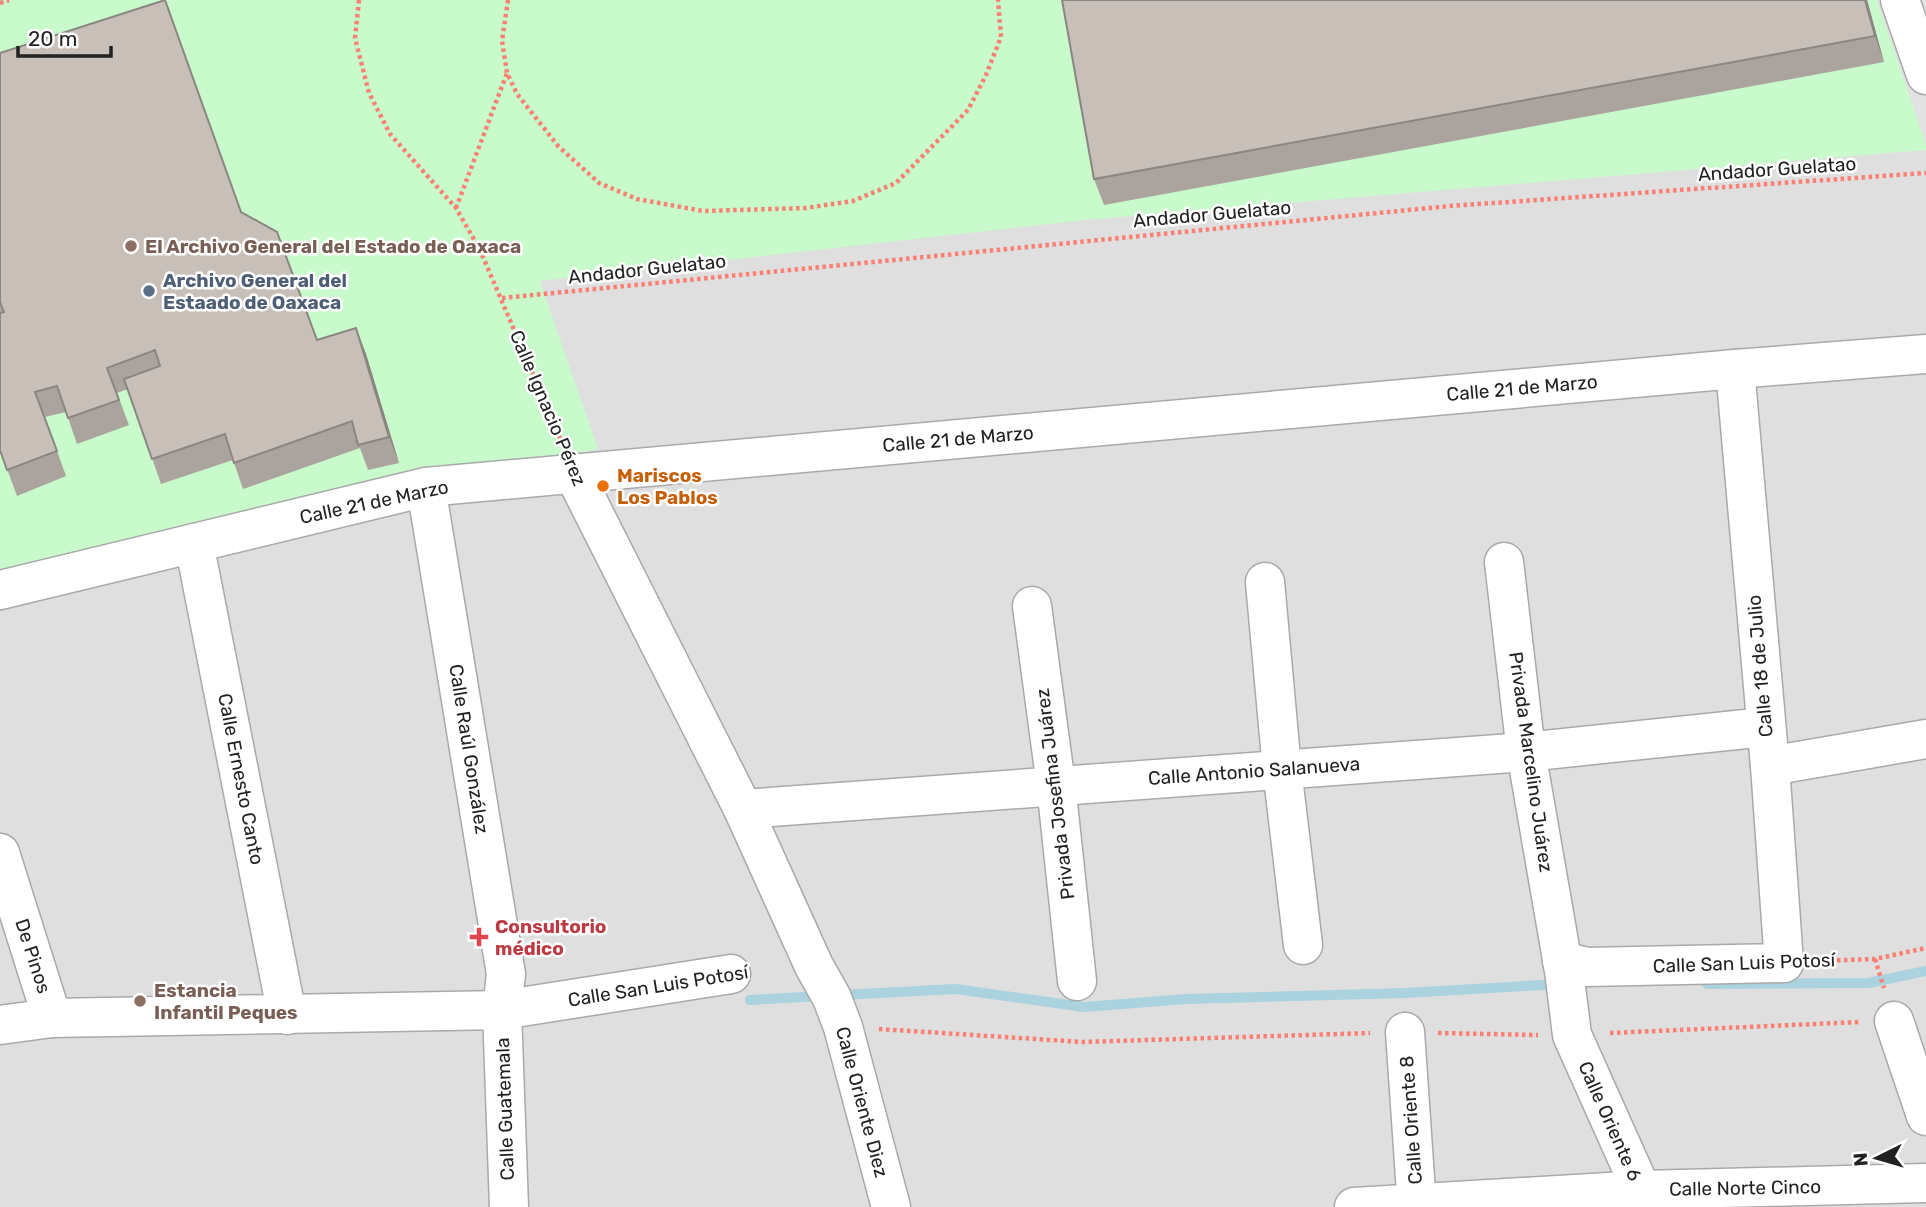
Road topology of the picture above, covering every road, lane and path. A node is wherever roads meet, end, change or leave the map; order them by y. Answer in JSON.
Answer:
{"nodes":[{"id":1,"x":9,"y":0,"type":"edge"},
{"id":2,"x":359,"y":0,"type":"edge"},
{"id":3,"x":508,"y":0,"type":"edge"},
{"id":4,"x":998,"y":0,"type":"edge"},
{"id":5,"x":1900,"y":0,"type":"edge"},
{"id":6,"x":0,"y":3,"type":"edge"},
{"id":7,"x":507,"y":73,"type":"junction"},
{"id":8,"x":1926,"y":75,"type":"edge"},
{"id":9,"x":1926,"y":173,"type":"edge"},
{"id":10,"x":456,"y":208,"type":"junction"},
{"id":11,"x":502,"y":298,"type":"junction"},
{"id":12,"x":1926,"y":354,"type":"edge"},
{"id":13,"x":1735,"y":369,"type":"junction"},
{"id":14,"x":574,"y":474,"type":"junction"},
{"id":15,"x":426,"y":487,"type":"junction"},
{"id":16,"x":194,"y":542,"type":"junction"},
{"id":17,"x":1504,"y":562,"type":"dead end"},
{"id":18,"x":1265,"y":582,"type":"dead end"},
{"id":19,"x":0,"y":590,"type":"edge"},
{"id":20,"x":1031,"y":606,"type":"dead end"},
{"id":21,"x":1765,"y":727,"type":"junction"},
{"id":22,"x":1926,"y":739,"type":"edge"},
{"id":23,"x":1526,"y":752,"type":"junction"},
{"id":24,"x":1770,"y":765,"type":"junction"},
{"id":25,"x":1282,"y":769,"type":"junction"},
{"id":26,"x":1056,"y":785,"type":"junction"},
{"id":27,"x":743,"y":809,"type":"junction"},
{"id":28,"x":0,"y":853,"type":"edge"},
{"id":29,"x":1303,"y":945,"type":"dead end"},
{"id":30,"x":1926,"y":948,"type":"edge"},
{"id":31,"x":1784,"y":962,"type":"junction"},
{"id":32,"x":1563,"y":966,"type":"junction"},
{"id":33,"x":731,"y":974,"type":"dead end"},
{"id":34,"x":1077,"y":981,"type":"dead end"},
{"id":35,"x":825,"y":986,"type":"joint"},
{"id":36,"x":502,"y":1010,"type":"junction"},
{"id":37,"x":287,"y":1015,"type":"junction"},
{"id":38,"x":52,"y":1018,"type":"junction"},
{"id":39,"x":1894,"y":1021,"type":"dead end"},
{"id":40,"x":1570,"y":1024,"type":"joint"},
{"id":41,"x":0,"y":1025,"type":"edge"},
{"id":42,"x":1405,"y":1032,"type":"dead end"},
{"id":43,"x":1926,"y":1116,"type":"edge"},
{"id":44,"x":1926,"y":1183,"type":"edge"},
{"id":45,"x":1645,"y":1199,"type":"edge"},
{"id":46,"x":1417,"y":1205,"type":"edge"},
{"id":47,"x":509,"y":1207,"type":"edge"},
{"id":48,"x":891,"y":1207,"type":"edge"},
{"id":49,"x":1354,"y":1207,"type":"edge"}],
"edges":[{"from":1,"to":6,"type":"path"},
{"from":2,"to":10,"type":"path","name":"Calle Ignacio Pérez"},
{"from":3,"to":7,"type":"path"},
{"from":4,"to":7,"type":"path"},
{"from":5,"to":8,"type":"street"},
{"from":7,"to":10,"type":"path"},
{"from":9,"to":11,"type":"path","name":"Andador Guelatao"},
{"from":10,"to":11,"type":"path","name":"Calle Ignacio Pérez"},
{"from":11,"to":14,"type":"path","name":"Calle Ignacio Pérez"},
{"from":12,"to":13,"type":"street","name":"Calle 21 de Marzo"},
{"from":13,"to":14,"type":"street","name":"Calle 21 de Marzo"},
{"from":13,"to":21,"type":"street","name":"Calle 18 de Julio"},
{"from":14,"to":15,"type":"street","name":"Calle 21 de Marzo"},
{"from":14,"to":27,"type":"street","name":"Calle Ignacio Pérez"},
{"from":15,"to":16,"type":"street","name":"Calle 21 de Marzo"},
{"from":15,"to":36,"type":"street","name":"Calle Raúl González"},
{"from":16,"to":19,"type":"street","name":"Calle 21 de Marzo"},
{"from":16,"to":37,"type":"street","name":"Calle Ernesto Canto"},
{"from":17,"to":23,"type":"street","name":"Privada Marcelino Juárez"},
{"from":18,"to":25,"type":"street"},
{"from":20,"to":26,"type":"street","name":"Privada Josefina Juárez"},
{"from":21,"to":23,"type":"street","name":"Calle Antonio Salanueva"},
{"from":21,"to":24,"type":"street","name":"Calle 18 de Julio"},
{"from":22,"to":24,"type":"street"},
{"from":23,"to":25,"type":"street","name":"Calle Antonio Salanueva"},
{"from":23,"to":32,"type":"street","name":"Privada Marcelino Juárez"},
{"from":24,"to":31,"type":"street","name":"Calle 18 de Julio"},
{"from":25,"to":26,"type":"street","name":"Calle Antonio Salanueva"},
{"from":25,"to":29,"type":"street"},
{"from":26,"to":27,"type":"street","name":"Calle Antonio Salanueva"},
{"from":26,"to":34,"type":"street","name":"Privada Josefina Juárez"},
{"from":27,"to":35,"type":"street","name":"Calle Ignacio Pérez"},
{"from":28,"to":38,"type":"street","name":"De Pinos"},
{"from":30,"to":31,"type":"path","name":"Calle San Luis Potosí"},
{"from":31,"to":32,"type":"street","name":"Calle San Luis Potosí"},
{"from":32,"to":40,"type":"street","name":"Privada Marcelino Juárez"},
{"from":33,"to":36,"type":"street","name":"Calle San Luis Potosí"},
{"from":35,"to":48,"type":"street","name":"Calle Oriente Diez"},
{"from":36,"to":37,"type":"street","name":"Calle San Luis Potosí"},
{"from":36,"to":47,"type":"street","name":"Calle Guatemala"},
{"from":37,"to":38,"type":"street","name":"Calle San Luis Potosí"},
{"from":38,"to":41,"type":"street","name":"Calle San Luis Potosí"},
{"from":39,"to":43,"type":"street"},
{"from":40,"to":45,"type":"street","name":"Calle Oriente 6"},
{"from":42,"to":46,"type":"street","name":"Calle Oriente 8"},
{"from":44,"to":45,"type":"street","name":"Calle Norte Cinco"},
{"from":45,"to":46,"type":"street","name":"Calle Norte Cinco"},
{"from":46,"to":49,"type":"street","name":"Calle Norte Cinco"}]}
